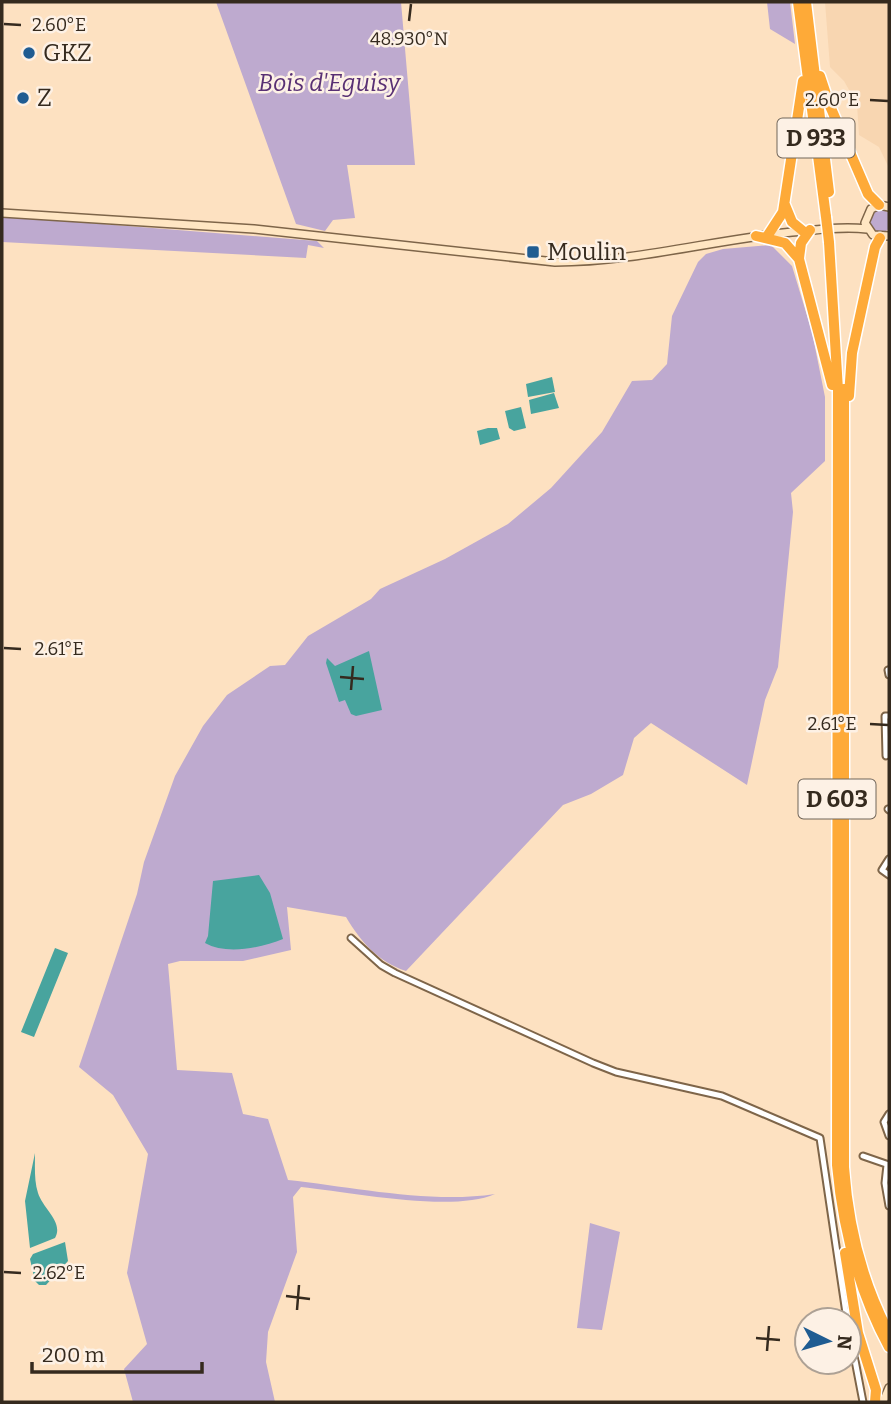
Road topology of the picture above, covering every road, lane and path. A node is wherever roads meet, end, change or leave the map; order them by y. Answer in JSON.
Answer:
{"nodes":[{"id":1,"x":798,"y":2,"type":"edge"},
{"id":2,"x":806,"y":2,"type":"edge"},
{"id":3,"x":807,"y":41,"type":"junction"},
{"id":4,"x":809,"y":59,"type":"junction"},
{"id":5,"x":785,"y":204,"type":"junction"},
{"id":6,"x":884,"y":206,"type":"edge"},
{"id":7,"x":2,"y":213,"type":"edge"},
{"id":8,"x":829,"y":216,"type":"joint"},
{"id":9,"x":865,"y":220,"type":"junction"},
{"id":10,"x":852,"y":227,"type":"junction"},
{"id":11,"x":867,"y":229,"type":"junction"},
{"id":12,"x":807,"y":231,"type":"junction"},
{"id":13,"x":768,"y":234,"type":"junction"},
{"id":14,"x":756,"y":236,"type":"junction"},
{"id":15,"x":885,"y":237,"type":"edge"},
{"id":16,"x":799,"y":259,"type":"junction"},
{"id":17,"x":841,"y":427,"type":"junction"},
{"id":18,"x":889,"y":716,"type":"edge"},
{"id":19,"x":886,"y":756,"type":"dead end"},
{"id":20,"x":889,"y":859,"type":"edge"},
{"id":21,"x":889,"y":874,"type":"edge"},
{"id":22,"x":351,"y":938,"type":"dead end"},
{"id":23,"x":889,"y":1114,"type":"edge"},
{"id":24,"x":889,"y":1136,"type":"edge"},
{"id":25,"x":863,"y":1156,"type":"dead end"},
{"id":26,"x":888,"y":1165,"type":"edge"},
{"id":27,"x":840,"y":1200,"type":"junction"},
{"id":28,"x":889,"y":1206,"type":"edge"},
{"id":29,"x":845,"y":1306,"type":"edge"},
{"id":30,"x":889,"y":1333,"type":"edge"},
{"id":31,"x":889,"y":1347,"type":"edge"},
{"id":32,"x":858,"y":1376,"type":"edge"},
{"id":33,"x":889,"y":1388,"type":"edge"},
{"id":34,"x":863,"y":1402,"type":"edge"},
{"id":35,"x":875,"y":1402,"type":"edge"},
{"id":36,"x":883,"y":1402,"type":"edge"}],
"edges":[{"from":1,"to":3,"type":"highway"},
{"from":2,"to":3,"type":"highway"},
{"from":3,"to":4,"type":"highway"},
{"from":3,"to":4,"type":"highway"},
{"from":4,"to":5,"type":"highway"},
{"from":4,"to":6,"type":"highway"},
{"from":4,"to":8,"type":"highway","number":"D 933"},
{"from":5,"to":12,"type":"highway"},
{"from":5,"to":13,"type":"highway"},
{"from":6,"to":9,"type":"main road"},
{"from":7,"to":14,"type":"main road"},
{"from":8,"to":17,"type":"highway","number":"D 603","bridge":true},
{"from":9,"to":10,"type":"main road"},
{"from":9,"to":11,"type":"main road"},
{"from":10,"to":11,"type":"main road"},
{"from":10,"to":12,"type":"main road"},
{"from":11,"to":15,"type":"main road"},
{"from":12,"to":13,"type":"main road"},
{"from":12,"to":16,"type":"highway"},
{"from":13,"to":14,"type":"main road"},
{"from":14,"to":16,"type":"highway"},
{"from":15,"to":17,"type":"highway"},
{"from":16,"to":17,"type":"highway"},
{"from":17,"to":27,"type":"highway","number":"D 603"},
{"from":17,"to":30,"type":"highway","number":"D 603"},
{"from":18,"to":19,"type":"street"},
{"from":20,"to":21,"type":"street"},
{"from":22,"to":29,"type":"street"},
{"from":23,"to":24,"type":"street"},
{"from":25,"to":26,"type":"street"},
{"from":26,"to":28,"type":"street"},
{"from":27,"to":31,"type":"highway","number":"D 603"},
{"from":27,"to":35,"type":"highway"},
{"from":32,"to":34,"type":"street"},
{"from":33,"to":36,"type":"main road"}]}
